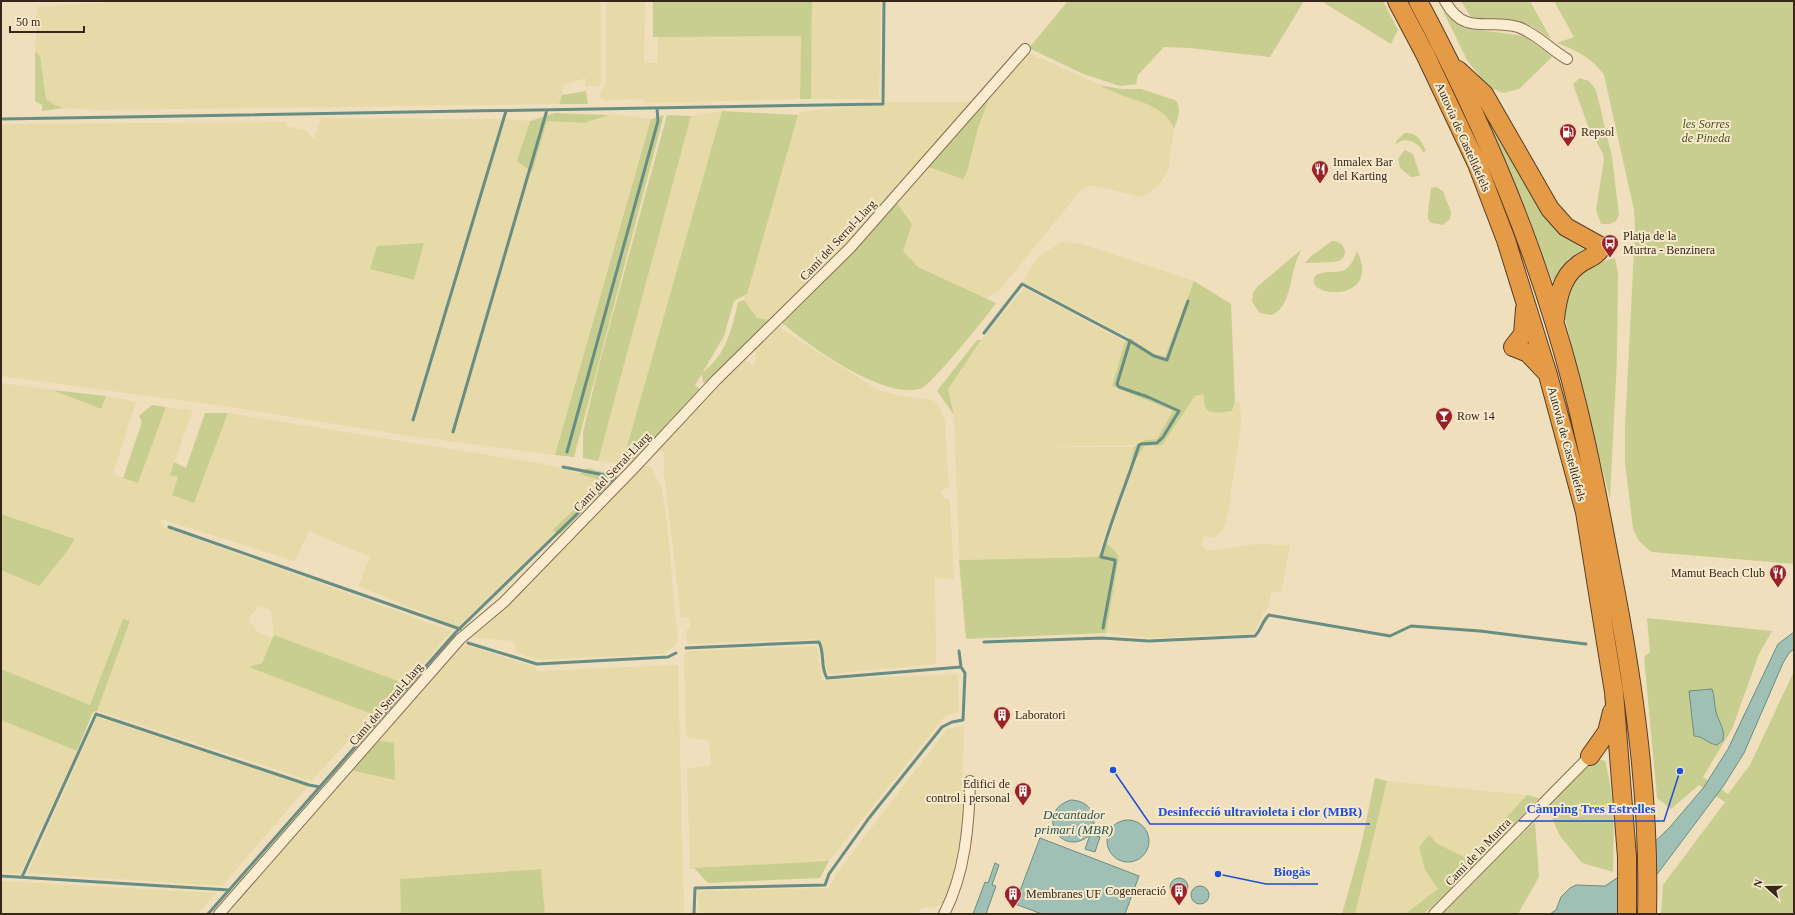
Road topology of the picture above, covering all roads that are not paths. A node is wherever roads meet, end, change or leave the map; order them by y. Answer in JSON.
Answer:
{"nodes":[{"id":1,"x":1397,"y":1,"type":"edge"},
{"id":2,"x":1418,"y":1,"type":"edge"},
{"id":3,"x":1445,"y":1,"type":"edge"},
{"id":4,"x":1025,"y":49,"type":"dead end"},
{"id":5,"x":1567,"y":59,"type":"dead end"},
{"id":6,"x":1451,"y":62,"type":"junction"},
{"id":7,"x":1525,"y":297,"type":"junction"},
{"id":8,"x":1554,"y":321,"type":"junction"},
{"id":9,"x":1548,"y":375,"type":"junction"},
{"id":10,"x":1614,"y":692,"type":"junction"},
{"id":11,"x":1590,"y":756,"type":"junction"},
{"id":12,"x":970,"y":781,"type":"dead end"},
{"id":13,"x":1621,"y":789,"type":"junction"},
{"id":14,"x":1647,"y":907,"type":"edge"},
{"id":15,"x":219,"y":914,"type":"edge"},
{"id":16,"x":944,"y":914,"type":"edge"},
{"id":17,"x":1434,"y":914,"type":"edge"},
{"id":18,"x":1627,"y":914,"type":"edge"}],
"edges":[{"from":1,"to":7,"type":"highway","name":"Autovia de Castelldefels"},
{"from":2,"to":6,"type":"highway","name":"Autovia de Castelldefels"},
{"from":3,"to":5,"type":"street"},
{"from":4,"to":15,"type":"street","name":"Camí del Serral-Llarg"},
{"from":6,"to":8,"type":"highway","name":"Autovia de Castelldefels"},
{"from":6,"to":8,"type":"highway"},
{"from":7,"to":9,"type":"highway","name":"Autovia de Castelldefels"},
{"from":7,"to":9,"type":"highway"},
{"from":8,"to":14,"type":"highway","name":"Autovia de Castelldefels"},
{"from":9,"to":10,"type":"highway","name":"Autovia de Castelldefels"},
{"from":10,"to":11,"type":"highway"},
{"from":10,"to":13,"type":"highway","name":"Autovia de Castelldefels"},
{"from":11,"to":13,"type":"highway"},
{"from":11,"to":17,"type":"street","name":"Camí de la Murtra"},
{"from":12,"to":16,"type":"street"},
{"from":13,"to":18,"type":"highway","name":"Autovia de Castelldefels"}]}
